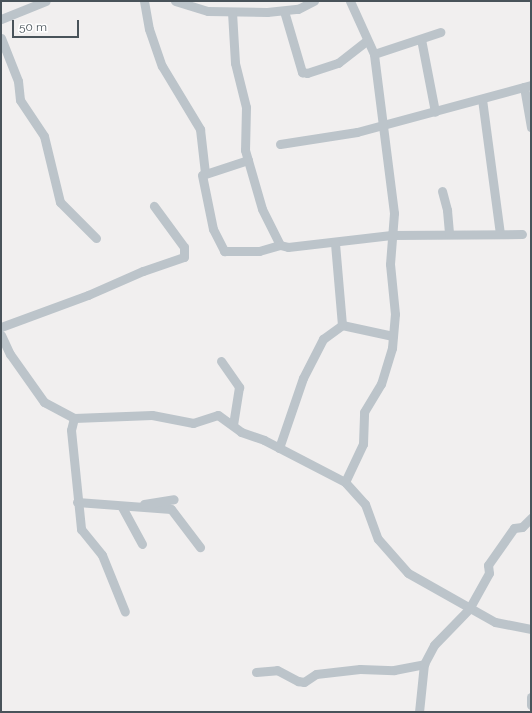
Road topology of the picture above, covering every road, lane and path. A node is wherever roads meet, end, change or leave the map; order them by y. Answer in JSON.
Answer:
{"nodes":[{"id":1,"x":46,"y":1,"type":"edge"},
{"id":2,"x":144,"y":1,"type":"edge"},
{"id":3,"x":175,"y":1,"type":"edge"},
{"id":4,"x":314,"y":1,"type":"edge"},
{"id":5,"x":350,"y":1,"type":"edge"},
{"id":6,"x":284,"y":11,"type":"junction"},
{"id":7,"x":232,"y":12,"type":"junction"},
{"id":8,"x":1,"y":19,"type":"edge"},
{"id":9,"x":440,"y":32,"type":"dead end"},
{"id":10,"x":1,"y":38,"type":"edge"},
{"id":11,"x":421,"y":39,"type":"junction"},
{"id":12,"x":366,"y":41,"type":"junction"},
{"id":13,"x":374,"y":54,"type":"junction"},
{"id":14,"x":527,"y":86,"type":"edge"},
{"id":15,"x":482,"y":99,"type":"junction"},
{"id":16,"x":435,"y":112,"type":"junction"},
{"id":17,"x":383,"y":126,"type":"junction"},
{"id":18,"x":531,"y":127,"type":"edge"},
{"id":19,"x":280,"y":144,"type":"dead end"},
{"id":20,"x":248,"y":160,"type":"junction"},
{"id":21,"x":205,"y":173,"type":"junction"},
{"id":22,"x":442,"y":191,"type":"dead end"},
{"id":23,"x":154,"y":206,"type":"dead end"},
{"id":24,"x":449,"y":234,"type":"junction"},
{"id":25,"x":500,"y":234,"type":"junction"},
{"id":26,"x":522,"y":234,"type":"dead end"},
{"id":27,"x":391,"y":235,"type":"junction"},
{"id":28,"x":96,"y":238,"type":"dead end"},
{"id":29,"x":335,"y":243,"type":"junction"},
{"id":30,"x":280,"y":245,"type":"junction"},
{"id":31,"x":342,"y":326,"type":"junction"},
{"id":32,"x":1,"y":327,"type":"edge"},
{"id":33,"x":393,"y":336,"type":"junction"},
{"id":34,"x":2,"y":342,"type":"edge"},
{"id":35,"x":221,"y":361,"type":"dead end"},
{"id":36,"x":74,"y":418,"type":"junction"},
{"id":37,"x":233,"y":425,"type":"junction"},
{"id":38,"x":279,"y":448,"type":"junction"},
{"id":39,"x":345,"y":482,"type":"junction"},
{"id":40,"x":174,"y":499,"type":"dead end"},
{"id":41,"x":78,"y":502,"type":"junction"},
{"id":42,"x":127,"y":507,"type":"junction"},
{"id":43,"x":531,"y":518,"type":"edge"},
{"id":44,"x":142,"y":544,"type":"dead end"},
{"id":45,"x":200,"y":547,"type":"dead end"},
{"id":46,"x":469,"y":609,"type":"junction"},
{"id":47,"x":124,"y":612,"type":"dead end"},
{"id":48,"x":531,"y":629,"type":"edge"},
{"id":49,"x":424,"y":664,"type":"junction"},
{"id":50,"x":256,"y":672,"type":"dead end"},
{"id":51,"x":531,"y":697,"type":"edge"},
{"id":52,"x":531,"y":705,"type":"edge"},
{"id":53,"x":419,"y":712,"type":"edge"}],
"edges":[{"from":1,"to":8,"type":"street"},
{"from":2,"to":21,"type":"street"},
{"from":3,"to":7,"type":"street"},
{"from":4,"to":6,"type":"street"},
{"from":5,"to":12,"type":"street"},
{"from":6,"to":7,"type":"street"},
{"from":6,"to":12,"type":"street"},
{"from":7,"to":20,"type":"street"},
{"from":9,"to":11,"type":"street"},
{"from":10,"to":28,"type":"street"},
{"from":11,"to":13,"type":"street"},
{"from":11,"to":16,"type":"street"},
{"from":12,"to":13,"type":"street"},
{"from":13,"to":17,"type":"street"},
{"from":14,"to":15,"type":"street"},
{"from":14,"to":18,"type":"street"},
{"from":15,"to":16,"type":"street"},
{"from":15,"to":25,"type":"street"},
{"from":16,"to":17,"type":"street"},
{"from":17,"to":19,"type":"street"},
{"from":17,"to":27,"type":"street"},
{"from":20,"to":21,"type":"street"},
{"from":20,"to":30,"type":"street"},
{"from":21,"to":30,"type":"street"},
{"from":22,"to":24,"type":"street"},
{"from":23,"to":32,"type":"street"},
{"from":24,"to":25,"type":"street"},
{"from":24,"to":27,"type":"street"},
{"from":25,"to":26,"type":"street"},
{"from":27,"to":29,"type":"street"},
{"from":27,"to":33,"type":"street"},
{"from":29,"to":30,"type":"street"},
{"from":29,"to":31,"type":"street"},
{"from":31,"to":33,"type":"street"},
{"from":31,"to":38,"type":"street"},
{"from":33,"to":39,"type":"street"},
{"from":34,"to":36,"type":"street"},
{"from":35,"to":37,"type":"street"},
{"from":36,"to":37,"type":"street"},
{"from":36,"to":41,"type":"street"},
{"from":37,"to":38,"type":"street"},
{"from":38,"to":39,"type":"street"},
{"from":39,"to":46,"type":"street"},
{"from":40,"to":42,"type":"street"},
{"from":41,"to":42,"type":"street"},
{"from":41,"to":47,"type":"street"},
{"from":42,"to":44,"type":"street"},
{"from":42,"to":45,"type":"street"},
{"from":43,"to":46,"type":"street"},
{"from":46,"to":48,"type":"street"},
{"from":46,"to":49,"type":"street"},
{"from":49,"to":50,"type":"street"},
{"from":49,"to":53,"type":"street"},
{"from":51,"to":52,"type":"street"}]}
